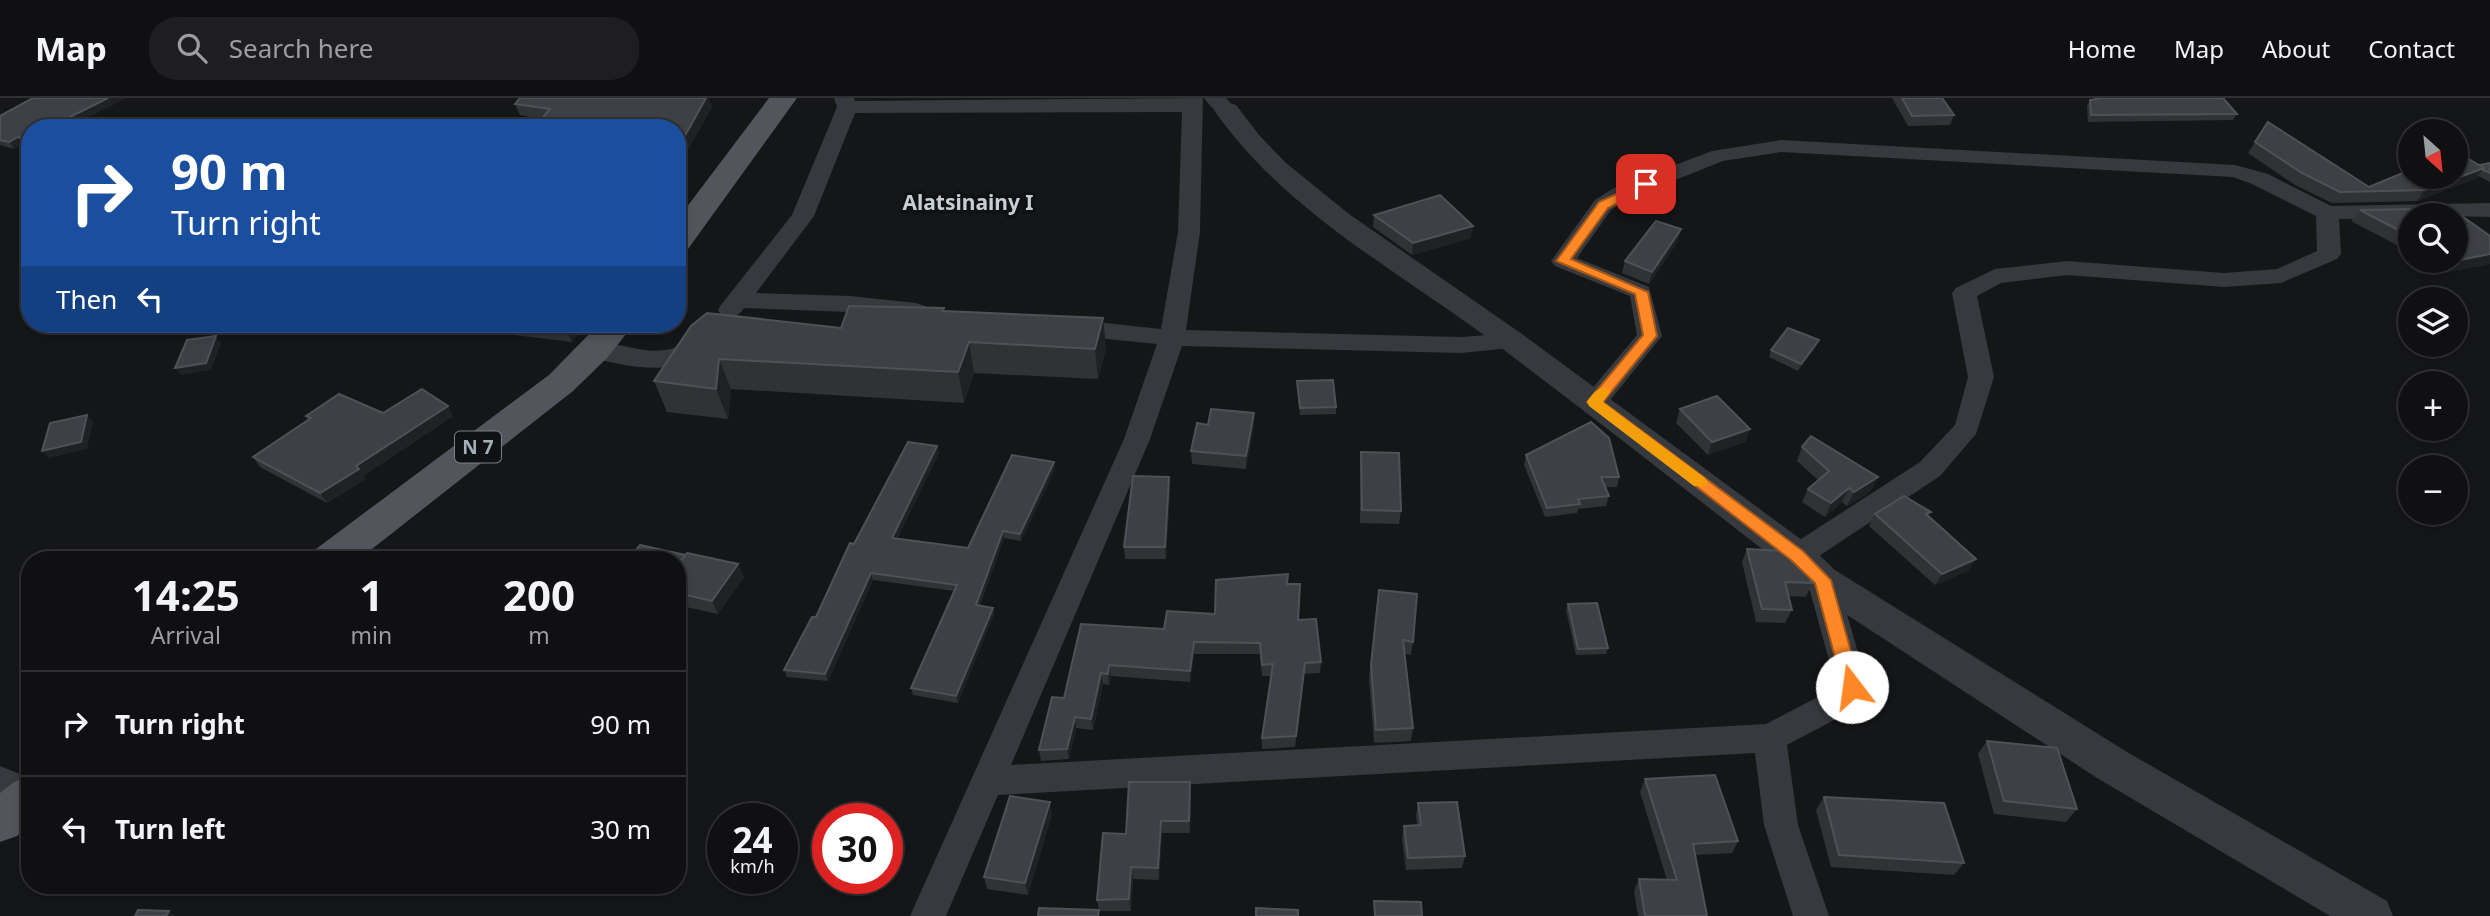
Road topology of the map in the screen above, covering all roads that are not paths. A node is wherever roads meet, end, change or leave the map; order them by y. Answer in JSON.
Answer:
{"nodes":[{"id":1,"x":783,"y":98,"type":"edge"},
{"id":2,"x":846,"y":102,"type":"edge"},
{"id":3,"x":1206,"y":103,"type":"edge"},
{"id":4,"x":2490,"y":210,"type":"edge"},
{"id":5,"x":2327,"y":213,"type":"junction"},
{"id":6,"x":686,"y":230,"type":"edge"},
{"id":7,"x":739,"y":300,"type":"junction"},
{"id":8,"x":944,"y":314,"type":"edge"},
{"id":9,"x":1051,"y":325,"type":"edge"},
{"id":10,"x":606,"y":337,"type":"edge"},
{"id":11,"x":1172,"y":338,"type":"junction"},
{"id":12,"x":1513,"y":341,"type":"junction"},
{"id":13,"x":1594,"y":402,"type":"junction"},
{"id":14,"x":342,"y":551,"type":"edge"},
{"id":15,"x":1797,"y":556,"type":"junction"},
{"id":16,"x":1822,"y":580,"type":"junction"},
{"id":17,"x":1770,"y":738,"type":"junction"},
{"id":18,"x":0,"y":780,"type":"edge"},
{"id":19,"x":988,"y":781,"type":"junction"},
{"id":20,"x":21,"y":790,"type":"edge"},
{"id":21,"x":21,"y":803,"type":"edge"},
{"id":22,"x":0,"y":821,"type":"edge"},
{"id":23,"x":928,"y":916,"type":"edge"},
{"id":24,"x":1811,"y":916,"type":"edge"},
{"id":25,"x":2371,"y":916,"type":"edge"}],
"edges":[{"from":1,"to":6,"type":"main road"},
{"from":2,"to":3,"type":"street"},
{"from":2,"to":7,"type":"street"},
{"from":3,"to":11,"type":"street"},
{"from":3,"to":12,"type":"street"},
{"from":4,"to":5,"type":"street"},
{"from":5,"to":13,"type":"street"},
{"from":5,"to":15,"type":"street"},
{"from":7,"to":8,"type":"street"},
{"from":7,"to":10,"type":"street"},
{"from":9,"to":11,"type":"street"},
{"from":10,"to":14,"type":"main road","number":"N 7"},
{"from":11,"to":12,"type":"street"},
{"from":11,"to":19,"type":"street"},
{"from":12,"to":13,"type":"street"},
{"from":13,"to":15,"type":"street"},
{"from":15,"to":16,"type":"street"},
{"from":16,"to":17,"type":"street"},
{"from":16,"to":25,"type":"street"},
{"from":17,"to":19,"type":"street"},
{"from":17,"to":24,"type":"street"},
{"from":18,"to":20,"type":"street"},
{"from":19,"to":23,"type":"street"},
{"from":21,"to":22,"type":"main road"}]}
